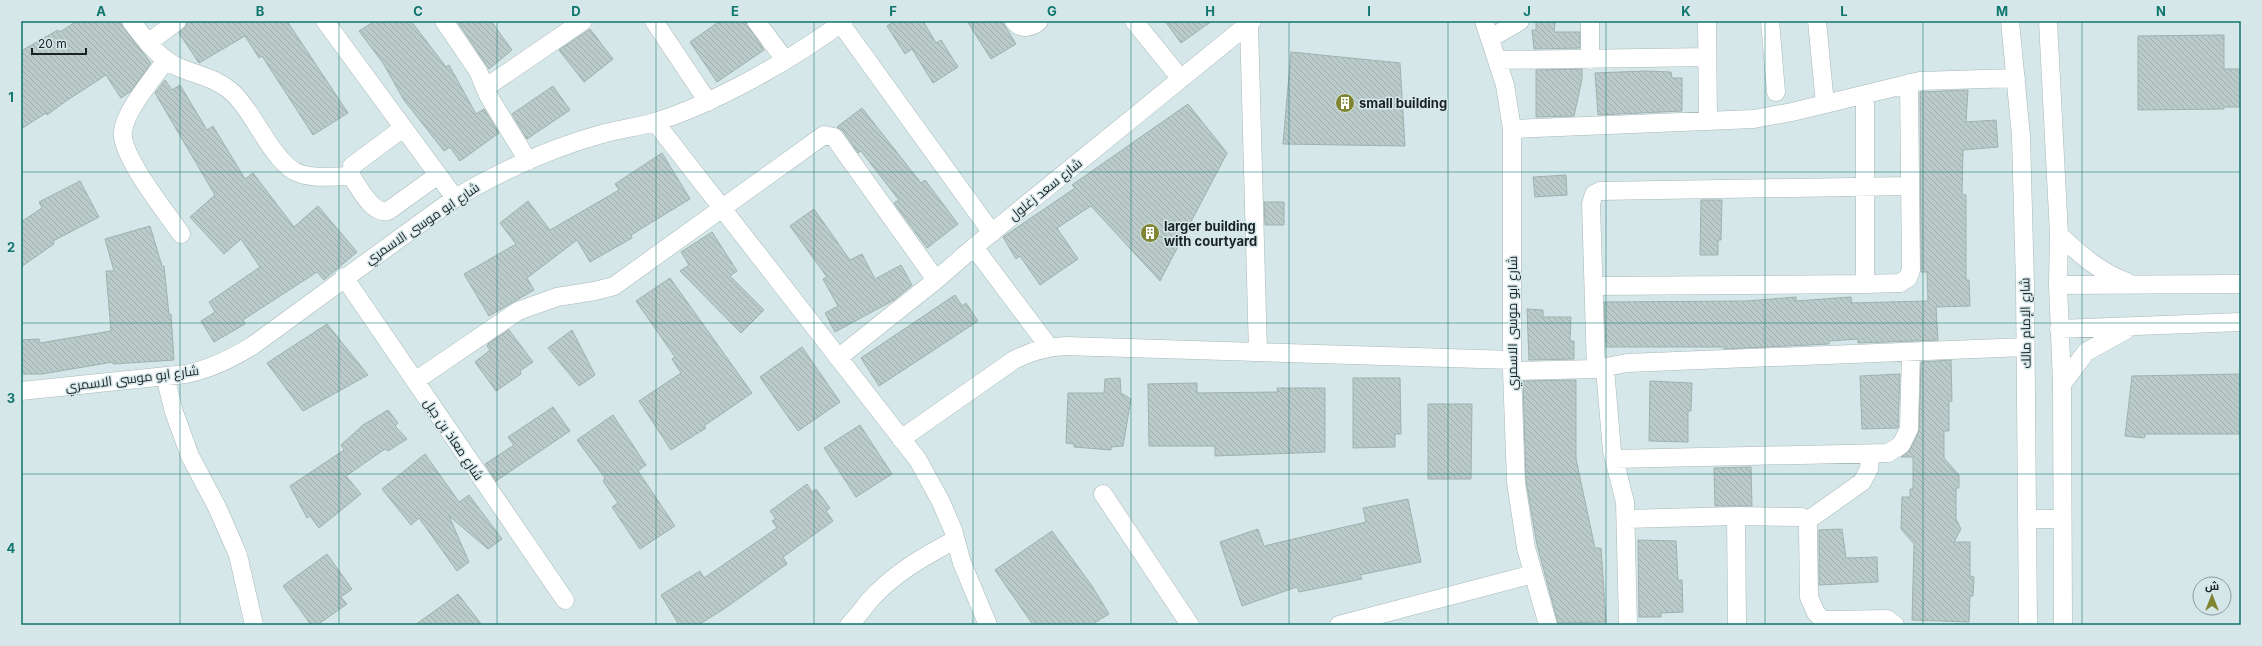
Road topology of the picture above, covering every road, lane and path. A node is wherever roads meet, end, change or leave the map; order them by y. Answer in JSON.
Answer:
{"nodes":[{"id":1,"x":131,"y":21,"type":"edge"},
{"id":2,"x":177,"y":21,"type":"edge"},
{"id":3,"x":444,"y":21,"type":"edge"},
{"id":4,"x":583,"y":21,"type":"edge"},
{"id":5,"x":654,"y":21,"type":"edge"},
{"id":6,"x":756,"y":21,"type":"edge"},
{"id":7,"x":1014,"y":21,"type":"edge"},
{"id":8,"x":1039,"y":21,"type":"edge"},
{"id":9,"x":1134,"y":21,"type":"edge"},
{"id":10,"x":1484,"y":21,"type":"edge"},
{"id":11,"x":1520,"y":21,"type":"edge"},
{"id":12,"x":1590,"y":21,"type":"edge"},
{"id":13,"x":1707,"y":21,"type":"edge"},
{"id":14,"x":1770,"y":21,"type":"edge"},
{"id":15,"x":1818,"y":21,"type":"edge"},
{"id":16,"x":2010,"y":21,"type":"edge"},
{"id":17,"x":2048,"y":21,"type":"edge"},
{"id":18,"x":327,"y":22,"type":"edge"},
{"id":19,"x":843,"y":22,"type":"edge"},
{"id":20,"x":1250,"y":22,"type":"edge"},
{"id":21,"x":1491,"y":38,"type":"junction"},
{"id":22,"x":148,"y":43,"type":"junction"},
{"id":23,"x":1707,"y":56,"type":"junction"},
{"id":24,"x":166,"y":60,"type":"junction"},
{"id":25,"x":785,"y":60,"type":"junction"},
{"id":26,"x":1498,"y":60,"type":"junction"},
{"id":27,"x":1590,"y":60,"type":"junction"},
{"id":28,"x":1181,"y":78,"type":"junction"},
{"id":29,"x":2016,"y":78,"type":"junction"},
{"id":30,"x":1909,"y":83,"type":"junction"},
{"id":31,"x":486,"y":88,"type":"junction"},
{"id":32,"x":1776,"y":92,"type":"dead end"},
{"id":33,"x":1864,"y":94,"type":"junction"},
{"id":34,"x":708,"y":102,"type":"junction"},
{"id":35,"x":1825,"y":104,"type":"junction"},
{"id":36,"x":1708,"y":121,"type":"junction"},
{"id":37,"x":655,"y":122,"type":"junction"},
{"id":38,"x":404,"y":128,"type":"junction"},
{"id":39,"x":1512,"y":129,"type":"junction"},
{"id":40,"x":528,"y":161,"type":"junction"},
{"id":41,"x":438,"y":175,"type":"junction"},
{"id":42,"x":351,"y":176,"type":"junction"},
{"id":43,"x":1910,"y":186,"type":"junction"},
{"id":44,"x":1865,"y":187,"type":"junction"},
{"id":45,"x":455,"y":198,"type":"junction"},
{"id":46,"x":722,"y":209,"type":"junction"},
{"id":47,"x":992,"y":233,"type":"junction"},
{"id":48,"x":181,"y":234,"type":"dead end"},
{"id":49,"x":2059,"y":235,"type":"junction"},
{"id":50,"x":974,"y":247,"type":"junction"},
{"id":51,"x":344,"y":277,"type":"junction"},
{"id":52,"x":936,"y":280,"type":"junction"},
{"id":53,"x":1865,"y":284,"type":"junction"},
{"id":54,"x":2133,"y":284,"type":"junction"},
{"id":55,"x":2241,"y":284,"type":"edge"},
{"id":56,"x":2058,"y":285,"type":"junction"},
{"id":57,"x":1594,"y":286,"type":"junction"},
{"id":58,"x":2241,"y":322,"type":"edge"},
{"id":59,"x":2130,"y":328,"type":"junction"},
{"id":60,"x":2060,"y":329,"type":"junction"},
{"id":61,"x":2025,"y":346,"type":"junction"},
{"id":62,"x":1049,"y":347,"type":"junction"},
{"id":63,"x":1258,"y":352,"type":"junction"},
{"id":64,"x":1911,"y":352,"type":"junction"},
{"id":65,"x":838,"y":358,"type":"junction"},
{"id":66,"x":1512,"y":365,"type":"junction"},
{"id":67,"x":1601,"y":369,"type":"junction"},
{"id":68,"x":165,"y":376,"type":"junction"},
{"id":69,"x":415,"y":381,"type":"junction"},
{"id":70,"x":2062,"y":384,"type":"junction"},
{"id":71,"x":21,"y":391,"type":"edge"},
{"id":72,"x":901,"y":439,"type":"junction"},
{"id":73,"x":1870,"y":455,"type":"junction"},
{"id":74,"x":1614,"y":459,"type":"junction"},
{"id":75,"x":1103,"y":494,"type":"dead end"},
{"id":76,"x":1736,"y":516,"type":"junction"},
{"id":77,"x":1626,"y":519,"type":"junction"},
{"id":78,"x":2027,"y":519,"type":"junction"},
{"id":79,"x":2062,"y":519,"type":"junction"},
{"id":80,"x":1807,"y":521,"type":"junction"},
{"id":81,"x":955,"y":540,"type":"junction"},
{"id":82,"x":1533,"y":574,"type":"junction"},
{"id":83,"x":565,"y":600,"type":"dead end"},
{"id":84,"x":1826,"y":624,"type":"edge"},
{"id":85,"x":254,"y":625,"type":"edge"},
{"id":86,"x":849,"y":625,"type":"edge"},
{"id":87,"x":988,"y":625,"type":"edge"},
{"id":88,"x":1190,"y":625,"type":"edge"},
{"id":89,"x":1339,"y":625,"type":"edge"},
{"id":90,"x":1548,"y":625,"type":"edge"},
{"id":91,"x":1628,"y":625,"type":"edge"},
{"id":92,"x":1737,"y":625,"type":"edge"},
{"id":93,"x":1895,"y":625,"type":"edge"},
{"id":94,"x":2028,"y":625,"type":"edge"},
{"id":95,"x":2063,"y":625,"type":"edge"}],
"edges":[{"from":1,"to":22,"type":"street"},
{"from":2,"to":22,"type":"street"},
{"from":3,"to":31,"type":"street"},
{"from":4,"to":31,"type":"street"},
{"from":5,"to":34,"type":"street"},
{"from":6,"to":25,"type":"street"},
{"from":7,"to":8,"type":"street"},
{"from":9,"to":28,"type":"street"},
{"from":10,"to":21,"type":"street","name":"شارع ابو موسى الاسمري"},
{"from":11,"to":21,"type":"street"},
{"from":12,"to":27,"type":"street"},
{"from":13,"to":23,"type":"street"},
{"from":14,"to":32,"type":"street"},
{"from":15,"to":35,"type":"street"},
{"from":16,"to":29,"type":"street","name":"شارع الإمام مالك"},
{"from":17,"to":49,"type":"street"},
{"from":18,"to":38,"type":"street"},
{"from":19,"to":25,"type":"street","name":"شارع ابو موسى الاسمري"},
{"from":19,"to":47,"type":"street"},
{"from":20,"to":28,"type":"street","name":"شارع سعد زغلول"},
{"from":20,"to":63,"type":"street"},
{"from":21,"to":26,"type":"street","name":"شارع ابو موسى الاسمري"},
{"from":22,"to":24,"type":"street"},
{"from":23,"to":27,"type":"street"},
{"from":23,"to":36,"type":"street"},
{"from":24,"to":42,"type":"street"},
{"from":24,"to":48,"type":"street"},
{"from":25,"to":34,"type":"street","name":"شارع ابو موسى الاسمري"},
{"from":26,"to":27,"type":"street"},
{"from":26,"to":39,"type":"street","name":"شارع ابو موسى الاسمري"},
{"from":28,"to":47,"type":"street","name":"شارع سعد زغلول"},
{"from":29,"to":30,"type":"street"},
{"from":29,"to":61,"type":"street","name":"شارع الإمام مالك"},
{"from":30,"to":33,"type":"street"},
{"from":30,"to":43,"type":"street"},
{"from":31,"to":40,"type":"street"},
{"from":33,"to":35,"type":"street"},
{"from":33,"to":44,"type":"street"},
{"from":34,"to":37,"type":"street","name":"شارع ابو موسى الاسمري"},
{"from":35,"to":36,"type":"street"},
{"from":36,"to":39,"type":"street"},
{"from":37,"to":40,"type":"street","name":"شارع ابو موسى الاسمري"},
{"from":37,"to":46,"type":"street"},
{"from":38,"to":41,"type":"street"},
{"from":38,"to":42,"type":"street"},
{"from":39,"to":66,"type":"street","name":"شارع ابو موسى الاسمري"},
{"from":40,"to":45,"type":"street","name":"شارع ابو موسى الاسمري"},
{"from":41,"to":42,"type":"street"},
{"from":41,"to":45,"type":"street"},
{"from":43,"to":44,"type":"street"},
{"from":43,"to":53,"type":"street"},
{"from":44,"to":53,"type":"street"},
{"from":44,"to":57,"type":"street"},
{"from":45,"to":51,"type":"street","name":"شارع ابو موسى الاسمري"},
{"from":46,"to":52,"type":"street"},
{"from":46,"to":65,"type":"street"},
{"from":46,"to":69,"type":"street"},
{"from":47,"to":50,"type":"street","name":"شارع سعد زغلول"},
{"from":49,"to":54,"type":"street"},
{"from":49,"to":56,"type":"street"},
{"from":50,"to":52,"type":"street","name":"شارع سعد زغلول"},
{"from":50,"to":62,"type":"street"},
{"from":51,"to":68,"type":"street","name":"شارع ابو موسى الاسمري"},
{"from":51,"to":69,"type":"street","name":"شارع معاذ بن جبل"},
{"from":52,"to":65,"type":"street","name":"شارع سعد زغلول"},
{"from":53,"to":57,"type":"street"},
{"from":54,"to":55,"type":"street"},
{"from":54,"to":56,"type":"street"},
{"from":56,"to":60,"type":"street"},
{"from":57,"to":67,"type":"street"},
{"from":58,"to":59,"type":"street"},
{"from":59,"to":60,"type":"street"},
{"from":59,"to":70,"type":"street"},
{"from":60,"to":70,"type":"street"},
{"from":61,"to":64,"type":"street"},
{"from":61,"to":78,"type":"street","name":"شارع الإمام مالك"},
{"from":62,"to":63,"type":"street"},
{"from":62,"to":72,"type":"street"},
{"from":63,"to":66,"type":"street"},
{"from":64,"to":67,"type":"street"},
{"from":64,"to":73,"type":"street"},
{"from":65,"to":72,"type":"street"},
{"from":66,"to":67,"type":"street"},
{"from":66,"to":82,"type":"street","name":"شارع ابو موسى الاسمري"},
{"from":67,"to":74,"type":"street"},
{"from":68,"to":71,"type":"street","name":"شارع ابو موسى الاسمري"},
{"from":68,"to":85,"type":"street"},
{"from":69,"to":83,"type":"street","name":"شارع معاذ بن جبل"},
{"from":70,"to":79,"type":"street"},
{"from":72,"to":81,"type":"street"},
{"from":73,"to":74,"type":"street"},
{"from":73,"to":80,"type":"street"},
{"from":74,"to":77,"type":"street"},
{"from":75,"to":88,"type":"street"},
{"from":76,"to":77,"type":"street"},
{"from":76,"to":80,"type":"street"},
{"from":76,"to":92,"type":"street"},
{"from":77,"to":91,"type":"street"},
{"from":78,"to":79,"type":"street"},
{"from":78,"to":94,"type":"street","name":"شارع الإمام مالك"},
{"from":79,"to":95,"type":"street"},
{"from":80,"to":84,"type":"street"},
{"from":81,"to":86,"type":"street"},
{"from":81,"to":87,"type":"street"},
{"from":82,"to":89,"type":"street"},
{"from":82,"to":90,"type":"street","name":"شارع ابو موسى الاسمري"},
{"from":84,"to":93,"type":"street"}]}
